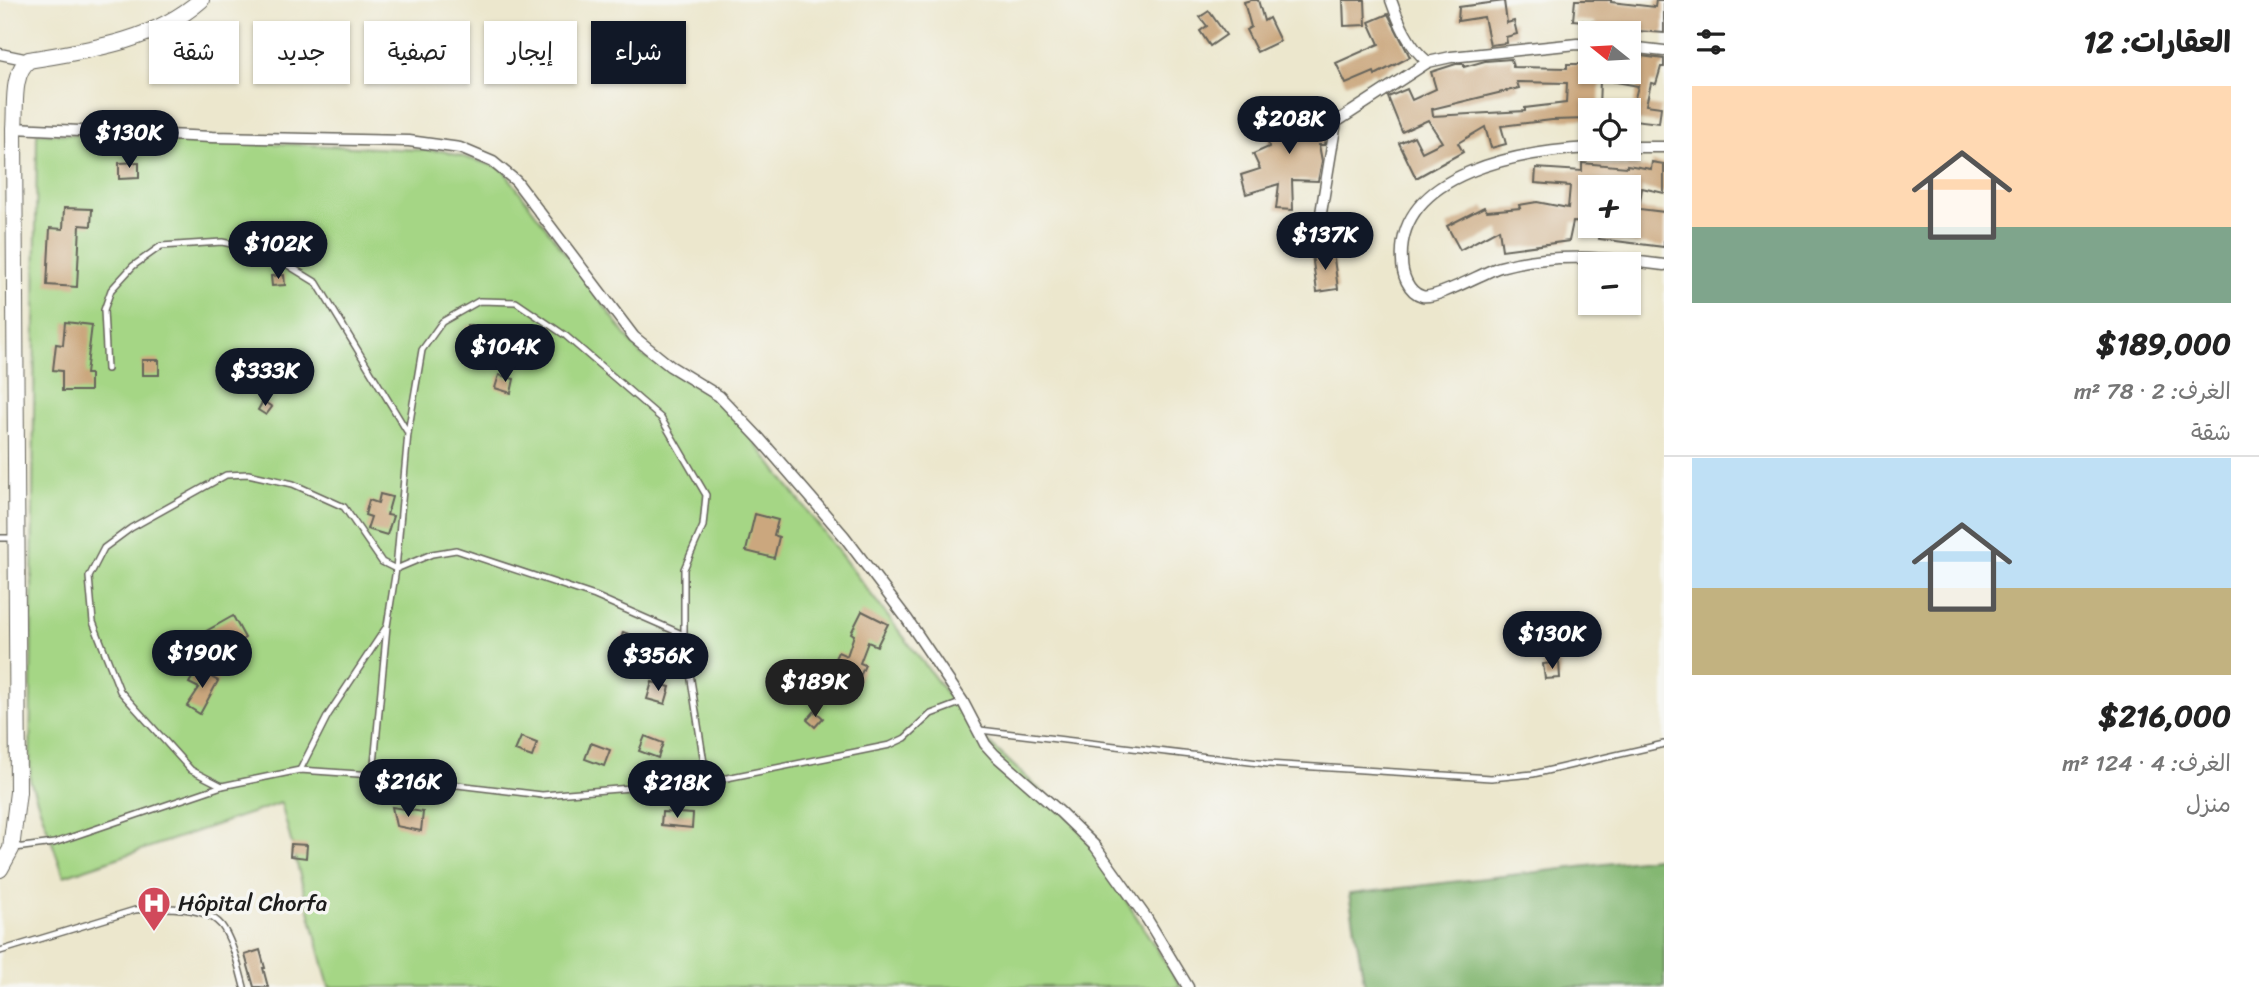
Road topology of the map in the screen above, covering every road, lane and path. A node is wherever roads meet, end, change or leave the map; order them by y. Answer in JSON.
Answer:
{"nodes":[{"id":1,"x":201,"y":0,"type":"edge"},
{"id":2,"x":1391,"y":0,"type":"edge"},
{"id":3,"x":1578,"y":44,"type":"edge"},
{"id":4,"x":1642,"y":48,"type":"edge"},
{"id":5,"x":1664,"y":51,"type":"edge"},
{"id":6,"x":0,"y":54,"type":"edge"},
{"id":7,"x":29,"y":60,"type":"junction"},
{"id":8,"x":1428,"y":62,"type":"junction"},
{"id":9,"x":14,"y":128,"type":"junction"},
{"id":10,"x":1641,"y":147,"type":"edge"},
{"id":11,"x":1664,"y":147,"type":"edge"},
{"id":12,"x":1578,"y":149,"type":"edge"},
{"id":13,"x":1319,"y":225,"type":"dead end"},
{"id":14,"x":1664,"y":265,"type":"edge"},
{"id":15,"x":107,"y":369,"type":"dead end"},
{"id":16,"x":408,"y":433,"type":"junction"},
{"id":17,"x":0,"y":538,"type":"edge"},
{"id":18,"x":18,"y":538,"type":"junction"},
{"id":19,"x":396,"y":569,"type":"junction"},
{"id":20,"x":387,"y":626,"type":"junction"},
{"id":21,"x":684,"y":635,"type":"junction"},
{"id":22,"x":962,"y":702,"type":"junction"},
{"id":23,"x":978,"y":730,"type":"junction"},
{"id":24,"x":1664,"y":744,"type":"edge"},
{"id":25,"x":300,"y":769,"type":"junction"},
{"id":26,"x":373,"y":775,"type":"junction"},
{"id":27,"x":707,"y":782,"type":"junction"},
{"id":28,"x":222,"y":786,"type":"junction"},
{"id":29,"x":11,"y":849,"type":"junction"},
{"id":30,"x":0,"y":869,"type":"edge"},
{"id":31,"x":0,"y":951,"type":"edge"},
{"id":32,"x":244,"y":987,"type":"edge"},
{"id":33,"x":1188,"y":987,"type":"edge"}],
"edges":[{"from":1,"to":7,"type":"main road"},
{"from":2,"to":8,"type":"street"},
{"from":3,"to":8,"type":"street"},
{"from":4,"to":5,"type":"street"},
{"from":6,"to":7,"type":"street"},
{"from":7,"to":9,"type":"main road"},
{"from":8,"to":13,"type":"street"},
{"from":9,"to":18,"type":"main road"},
{"from":9,"to":22,"type":"street"},
{"from":10,"to":11,"type":"street"},
{"from":12,"to":14,"type":"street"},
{"from":15,"to":16,"type":"lane"},
{"from":16,"to":19,"type":"lane"},
{"from":16,"to":21,"type":"lane"},
{"from":17,"to":18,"type":"lane"},
{"from":18,"to":29,"type":"main road"},
{"from":19,"to":20,"type":"lane"},
{"from":19,"to":21,"type":"lane"},
{"from":19,"to":28,"type":"lane"},
{"from":20,"to":25,"type":"lane"},
{"from":20,"to":26,"type":"lane"},
{"from":21,"to":27,"type":"lane"},
{"from":22,"to":23,"type":"street"},
{"from":22,"to":27,"type":"lane"},
{"from":23,"to":24,"type":"lane"},
{"from":23,"to":33,"type":"street"},
{"from":25,"to":26,"type":"lane"},
{"from":25,"to":28,"type":"lane"},
{"from":26,"to":27,"type":"lane"},
{"from":28,"to":29,"type":"lane"},
{"from":29,"to":30,"type":"main road"},
{"from":31,"to":32,"type":"lane"}]}
